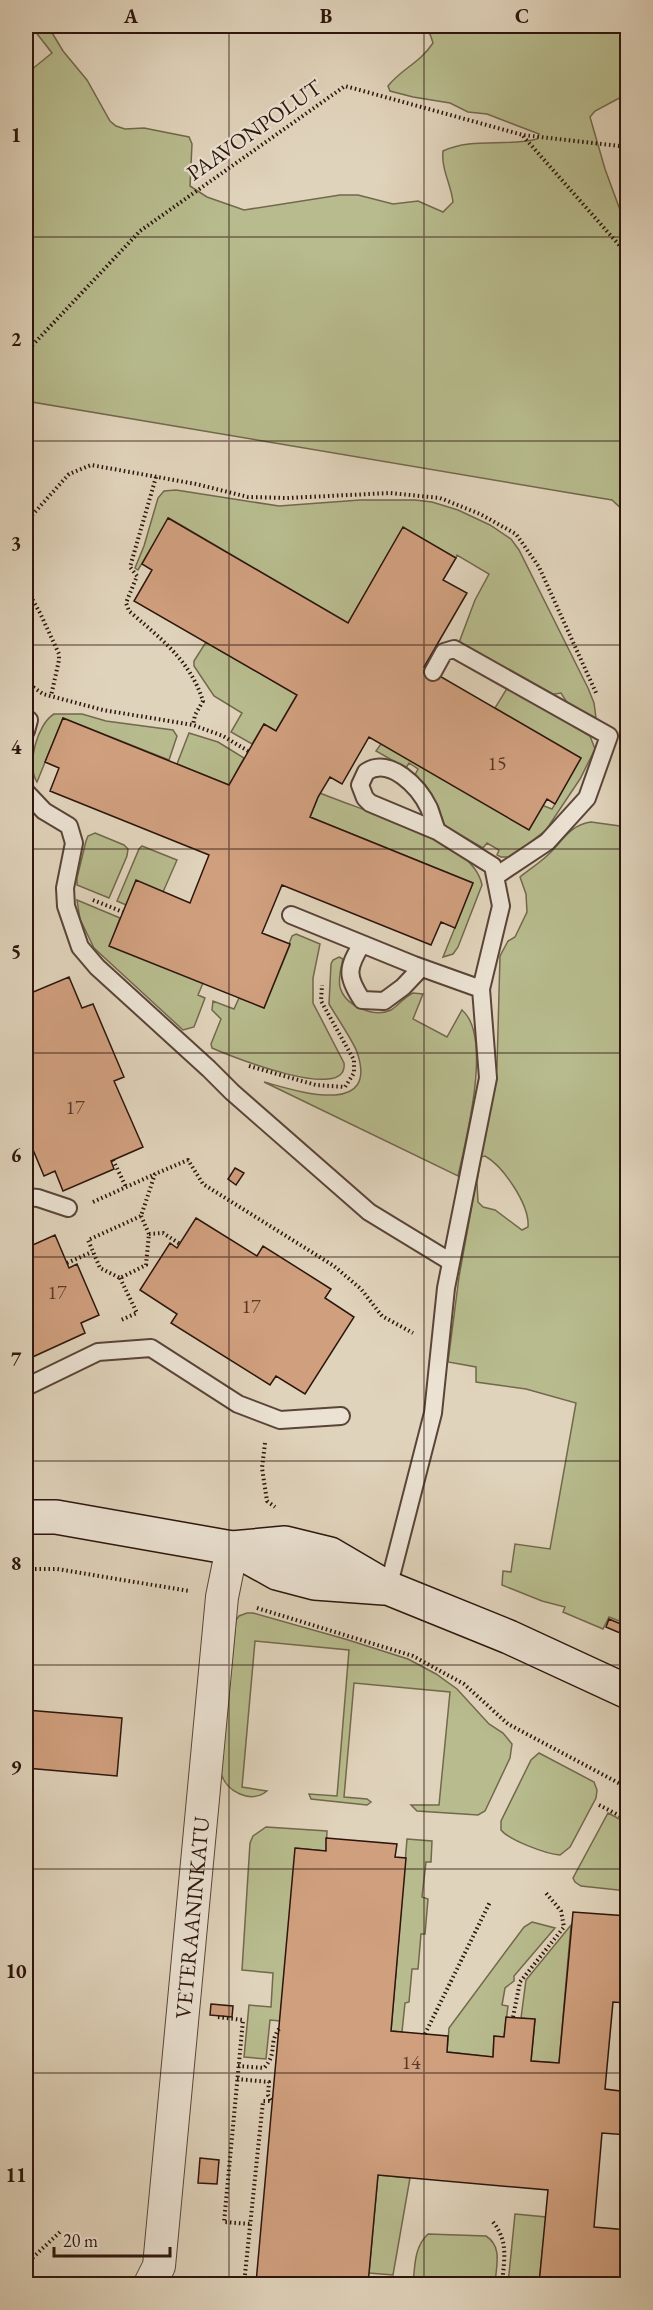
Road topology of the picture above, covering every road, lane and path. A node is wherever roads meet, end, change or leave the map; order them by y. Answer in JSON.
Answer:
{"nodes":[{"id":1,"x":523,"y":135,"type":"junction"},
{"id":2,"x":627,"y":147,"type":"edge"},
{"id":3,"x":627,"y":255,"type":"edge"},
{"id":4,"x":26,"y":352,"type":"edge"},
{"id":5,"x":156,"y":477,"type":"junction"},
{"id":6,"x":26,"y":522,"type":"edge"},
{"id":7,"x":26,"y":588,"type":"edge"},
{"id":8,"x":433,"y":672,"type":"dead end"},
{"id":9,"x":26,"y":682,"type":"edge"},
{"id":10,"x":51,"y":696,"type":"junction"},
{"id":11,"x":193,"y":725,"type":"junction"},
{"id":12,"x":609,"y":736,"type":"junction"},
{"id":13,"x":248,"y":751,"type":"dead end"},
{"id":14,"x":26,"y":792,"type":"edge"},
{"id":15,"x":437,"y":831,"type":"junction"},
{"id":16,"x":495,"y":876,"type":"junction"},
{"id":17,"x":291,"y":915,"type":"dead end"},
{"id":18,"x":334,"y":932,"type":"junction"},
{"id":19,"x":363,"y":944,"type":"junction"},
{"id":20,"x":421,"y":968,"type":"junction"},
{"id":21,"x":481,"y":989,"type":"junction"},
{"id":22,"x":212,"y":1072,"type":"junction"},
{"id":23,"x":113,"y":1160,"type":"dead end"},
{"id":24,"x":155,"y":1174,"type":"junction"},
{"id":25,"x":126,"y":1187,"type":"junction"},
{"id":26,"x":26,"y":1197,"type":"edge"},
{"id":27,"x":76,"y":1207,"type":"joint"},
{"id":28,"x":141,"y":1216,"type":"junction"},
{"id":29,"x":149,"y":1234,"type":"junction"},
{"id":30,"x":180,"y":1244,"type":"dead end"},
{"id":31,"x":92,"y":1252,"type":"junction"},
{"id":32,"x":451,"y":1262,"type":"junction"},
{"id":33,"x":67,"y":1263,"type":"dead end"},
{"id":34,"x":120,"y":1278,"type":"junction"},
{"id":35,"x":440,"y":1348,"type":"junction"},
{"id":36,"x":98,"y":1352,"type":"junction"},
{"id":37,"x":26,"y":1387,"type":"edge"},
{"id":38,"x":269,"y":1416,"type":"junction"},
{"id":39,"x":341,"y":1416,"type":"dead end"},
{"id":40,"x":276,"y":1508,"type":"dead end"},
{"id":41,"x":26,"y":1517,"type":"edge"},
{"id":42,"x":232,"y":1548,"type":"junction"},
{"id":43,"x":26,"y":1569,"type":"edge"},
{"id":44,"x":388,"y":1588,"type":"junction"},
{"id":45,"x":222,"y":1597,"type":"junction"},
{"id":46,"x":627,"y":1692,"type":"edge"},
{"id":47,"x":627,"y":1788,"type":"edge"},
{"id":48,"x":599,"y":1805,"type":"dead end"},
{"id":49,"x":627,"y":1820,"type":"edge"},
{"id":50,"x":546,"y":1893,"type":"dead end"},
{"id":51,"x":490,"y":1902,"type":"dead end"},
{"id":52,"x":182,"y":2014,"type":"junction"},
{"id":53,"x":513,"y":2017,"type":"dead end"},
{"id":54,"x":279,"y":2029,"type":"dead end"},
{"id":55,"x":425,"y":2034,"type":"dead end"},
{"id":56,"x":238,"y":2066,"type":"junction"},
{"id":57,"x":237,"y":2079,"type":"junction"},
{"id":58,"x":493,"y":2222,"type":"dead end"},
{"id":59,"x":250,"y":2224,"type":"junction"},
{"id":60,"x":60,"y":2232,"type":"dead end"},
{"id":61,"x":26,"y":2264,"type":"edge"},
{"id":62,"x":150,"y":2284,"type":"edge"},
{"id":63,"x":244,"y":2284,"type":"edge"},
{"id":64,"x":502,"y":2284,"type":"edge"}],
"edges":[{"from":1,"to":2,"type":"path","name":"PAAVONPOLUT"},
{"from":1,"to":3,"type":"path"},
{"from":1,"to":4,"type":"path","name":"PAAVONPOLUT"},
{"from":5,"to":6,"type":"path"},
{"from":5,"to":11,"type":"path"},
{"from":5,"to":12,"type":"path"},
{"from":7,"to":10,"type":"path"},
{"from":8,"to":12,"type":"lane"},
{"from":9,"to":10,"type":"path"},
{"from":10,"to":11,"type":"path"},
{"from":11,"to":13,"type":"path"},
{"from":12,"to":16,"type":"lane"},
{"from":14,"to":22,"type":"lane"},
{"from":15,"to":15,"type":"lane"},
{"from":15,"to":16,"type":"lane"},
{"from":16,"to":21,"type":"lane"},
{"from":17,"to":18,"type":"lane"},
{"from":18,"to":19,"type":"lane"},
{"from":18,"to":22,"type":"path"},
{"from":19,"to":20,"type":"lane"},
{"from":19,"to":20,"type":"lane"},
{"from":20,"to":21,"type":"lane"},
{"from":21,"to":32,"type":"lane"},
{"from":22,"to":32,"type":"lane"},
{"from":23,"to":25,"type":"path"},
{"from":24,"to":25,"type":"path"},
{"from":24,"to":28,"type":"path"},
{"from":24,"to":35,"type":"path"},
{"from":25,"to":27,"type":"path"},
{"from":26,"to":27,"type":"lane"},
{"from":28,"to":29,"type":"path"},
{"from":28,"to":31,"type":"path"},
{"from":29,"to":30,"type":"path"},
{"from":29,"to":34,"type":"path"},
{"from":31,"to":33,"type":"path"},
{"from":31,"to":34,"type":"path"},
{"from":32,"to":35,"type":"lane"},
{"from":34,"to":36,"type":"path"},
{"from":35,"to":44,"type":"lane"},
{"from":36,"to":37,"type":"lane"},
{"from":36,"to":38,"type":"lane"},
{"from":38,"to":39,"type":"lane"},
{"from":38,"to":40,"type":"path"},
{"from":41,"to":42,"type":"street"},
{"from":42,"to":44,"type":"street"},
{"from":42,"to":45,"type":"street","name":"VETERAANINKATU"},
{"from":43,"to":45,"type":"path"},
{"from":44,"to":46,"type":"street"},
{"from":45,"to":47,"type":"path"},
{"from":45,"to":52,"type":"street","name":"VETERAANINKATU"},
{"from":48,"to":49,"type":"path"},
{"from":50,"to":53,"type":"path"},
{"from":51,"to":55,"type":"path"},
{"from":52,"to":56,"type":"path"},
{"from":52,"to":62,"type":"street","name":"VETERAANINKATU"},
{"from":54,"to":56,"type":"path"},
{"from":56,"to":57,"type":"path"},
{"from":57,"to":59,"type":"path"},
{"from":57,"to":59,"type":"path"},
{"from":58,"to":64,"type":"path"},
{"from":59,"to":63,"type":"path"},
{"from":60,"to":61,"type":"path"}]}
